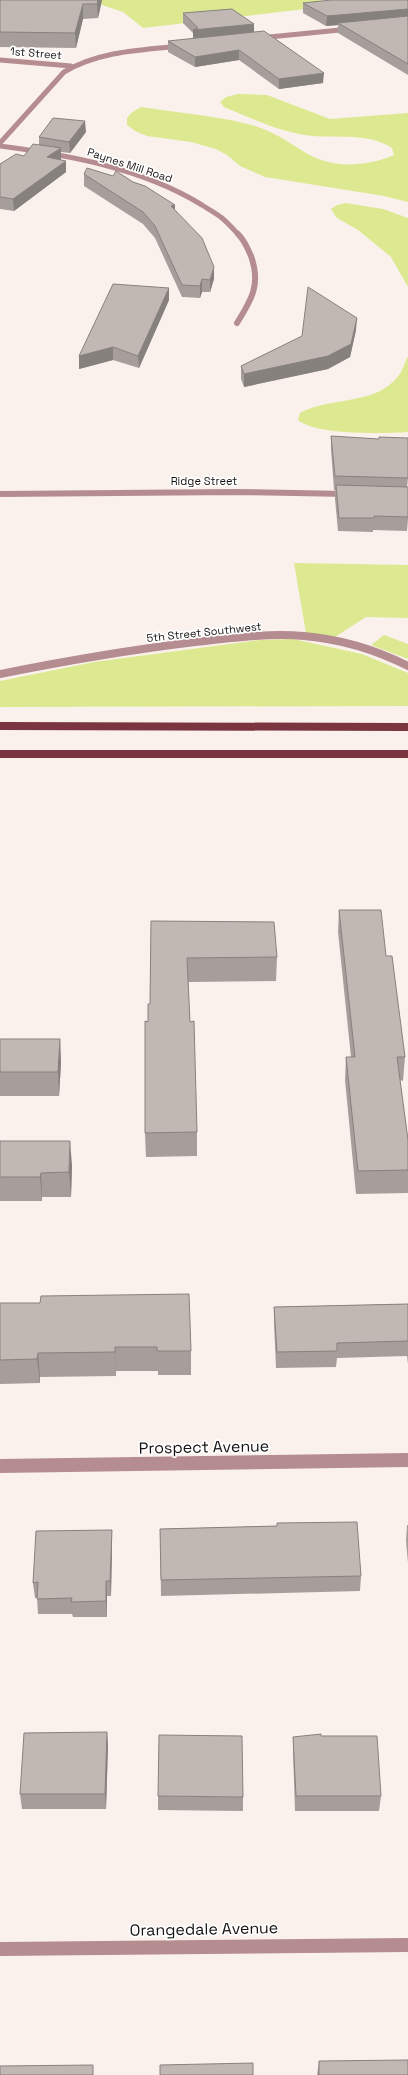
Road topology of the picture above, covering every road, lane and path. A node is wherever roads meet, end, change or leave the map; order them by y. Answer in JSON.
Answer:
{"nodes":[{"id":1,"x":359,"y":28,"type":"edge"},
{"id":2,"x":253,"y":39,"type":"edge"},
{"id":3,"x":188,"y":45,"type":"edge"},
{"id":4,"x":0,"y":60,"type":"edge"},
{"id":5,"x":71,"y":66,"type":"junction"},
{"id":6,"x":0,"y":144,"type":"edge"},
{"id":7,"x":237,"y":323,"type":"dead end"},
{"id":8,"x":0,"y":494,"type":"edge"},
{"id":9,"x":357,"y":494,"type":"edge"},
{"id":10,"x":408,"y":666,"type":"edge"},
{"id":11,"x":0,"y":674,"type":"edge"},
{"id":12,"x":0,"y":726,"type":"edge"},
{"id":13,"x":408,"y":727,"type":"edge"},
{"id":14,"x":0,"y":754,"type":"edge"},
{"id":15,"x":408,"y":754,"type":"edge"},
{"id":16,"x":408,"y":1460,"type":"edge"},
{"id":17,"x":0,"y":1466,"type":"edge"},
{"id":18,"x":408,"y":1945,"type":"edge"},
{"id":19,"x":0,"y":1949,"type":"edge"}],
"edges":[{"from":1,"to":2,"type":"street"},
{"from":3,"to":5,"type":"street"},
{"from":4,"to":5,"type":"street","name":"1st Street"},
{"from":5,"to":6,"type":"street"},
{"from":6,"to":7,"type":"street","name":"Paynes Mill Road"},
{"from":8,"to":9,"type":"street","name":"Ridge Street"},
{"from":10,"to":11,"type":"street","name":"5th Street Southwest"},
{"from":12,"to":13,"type":"main road"},
{"from":14,"to":15,"type":"main road"},
{"from":16,"to":17,"type":"street","name":"Prospect Avenue"},
{"from":18,"to":19,"type":"street","name":"Orangedale Avenue"}]}
